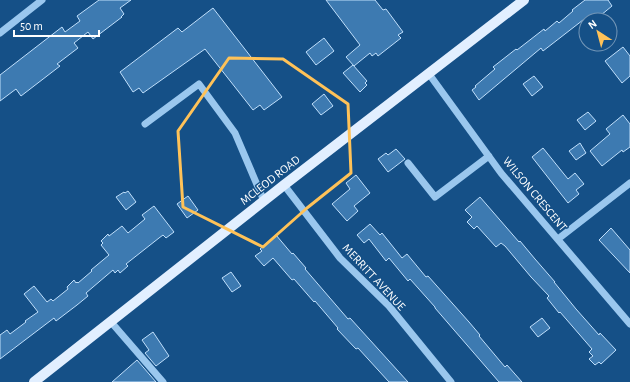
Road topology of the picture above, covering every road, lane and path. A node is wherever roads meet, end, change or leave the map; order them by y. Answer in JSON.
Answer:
{"nodes":[{"id":1,"x":42,"y":0,"type":"edge"},
{"id":2,"x":524,"y":0,"type":"edge"},
{"id":3,"x":0,"y":33,"type":"edge"},
{"id":4,"x":429,"y":74,"type":"junction"},
{"id":5,"x":145,"y":124,"type":"dead end"},
{"id":6,"x":489,"y":156,"type":"junction"},
{"id":7,"x":408,"y":163,"type":"dead end"},
{"id":8,"x":630,"y":183,"type":"edge"},
{"id":9,"x":284,"y":185,"type":"junction"},
{"id":10,"x":264,"y":201,"type":"junction"},
{"id":11,"x":558,"y":239,"type":"junction"},
{"id":12,"x":111,"y":322,"type":"junction"},
{"id":13,"x":630,"y":324,"type":"edge"},
{"id":14,"x":34,"y":382,"type":"edge"},
{"id":15,"x":163,"y":382,"type":"edge"},
{"id":16,"x":451,"y":382,"type":"edge"}],
"edges":[{"from":1,"to":3,"type":"street"},
{"from":2,"to":4,"type":"main road","name":"MCLEOD ROAD"},
{"from":4,"to":6,"type":"street","name":"WILSON CRESCENT"},
{"from":4,"to":9,"type":"main road","name":"MCLEOD ROAD"},
{"from":5,"to":10,"type":"street"},
{"from":6,"to":7,"type":"street"},
{"from":6,"to":11,"type":"street","name":"WILSON CRESCENT"},
{"from":8,"to":11,"type":"street"},
{"from":9,"to":10,"type":"main road","name":"MCLEOD ROAD"},
{"from":9,"to":16,"type":"street","name":"MERRITT AVENUE"},
{"from":10,"to":12,"type":"main road","name":"MCLEOD ROAD"},
{"from":11,"to":13,"type":"street","name":"WILSON CRESCENT"},
{"from":12,"to":14,"type":"main road","name":"MCLEOD ROAD"},
{"from":12,"to":15,"type":"street"}]}
